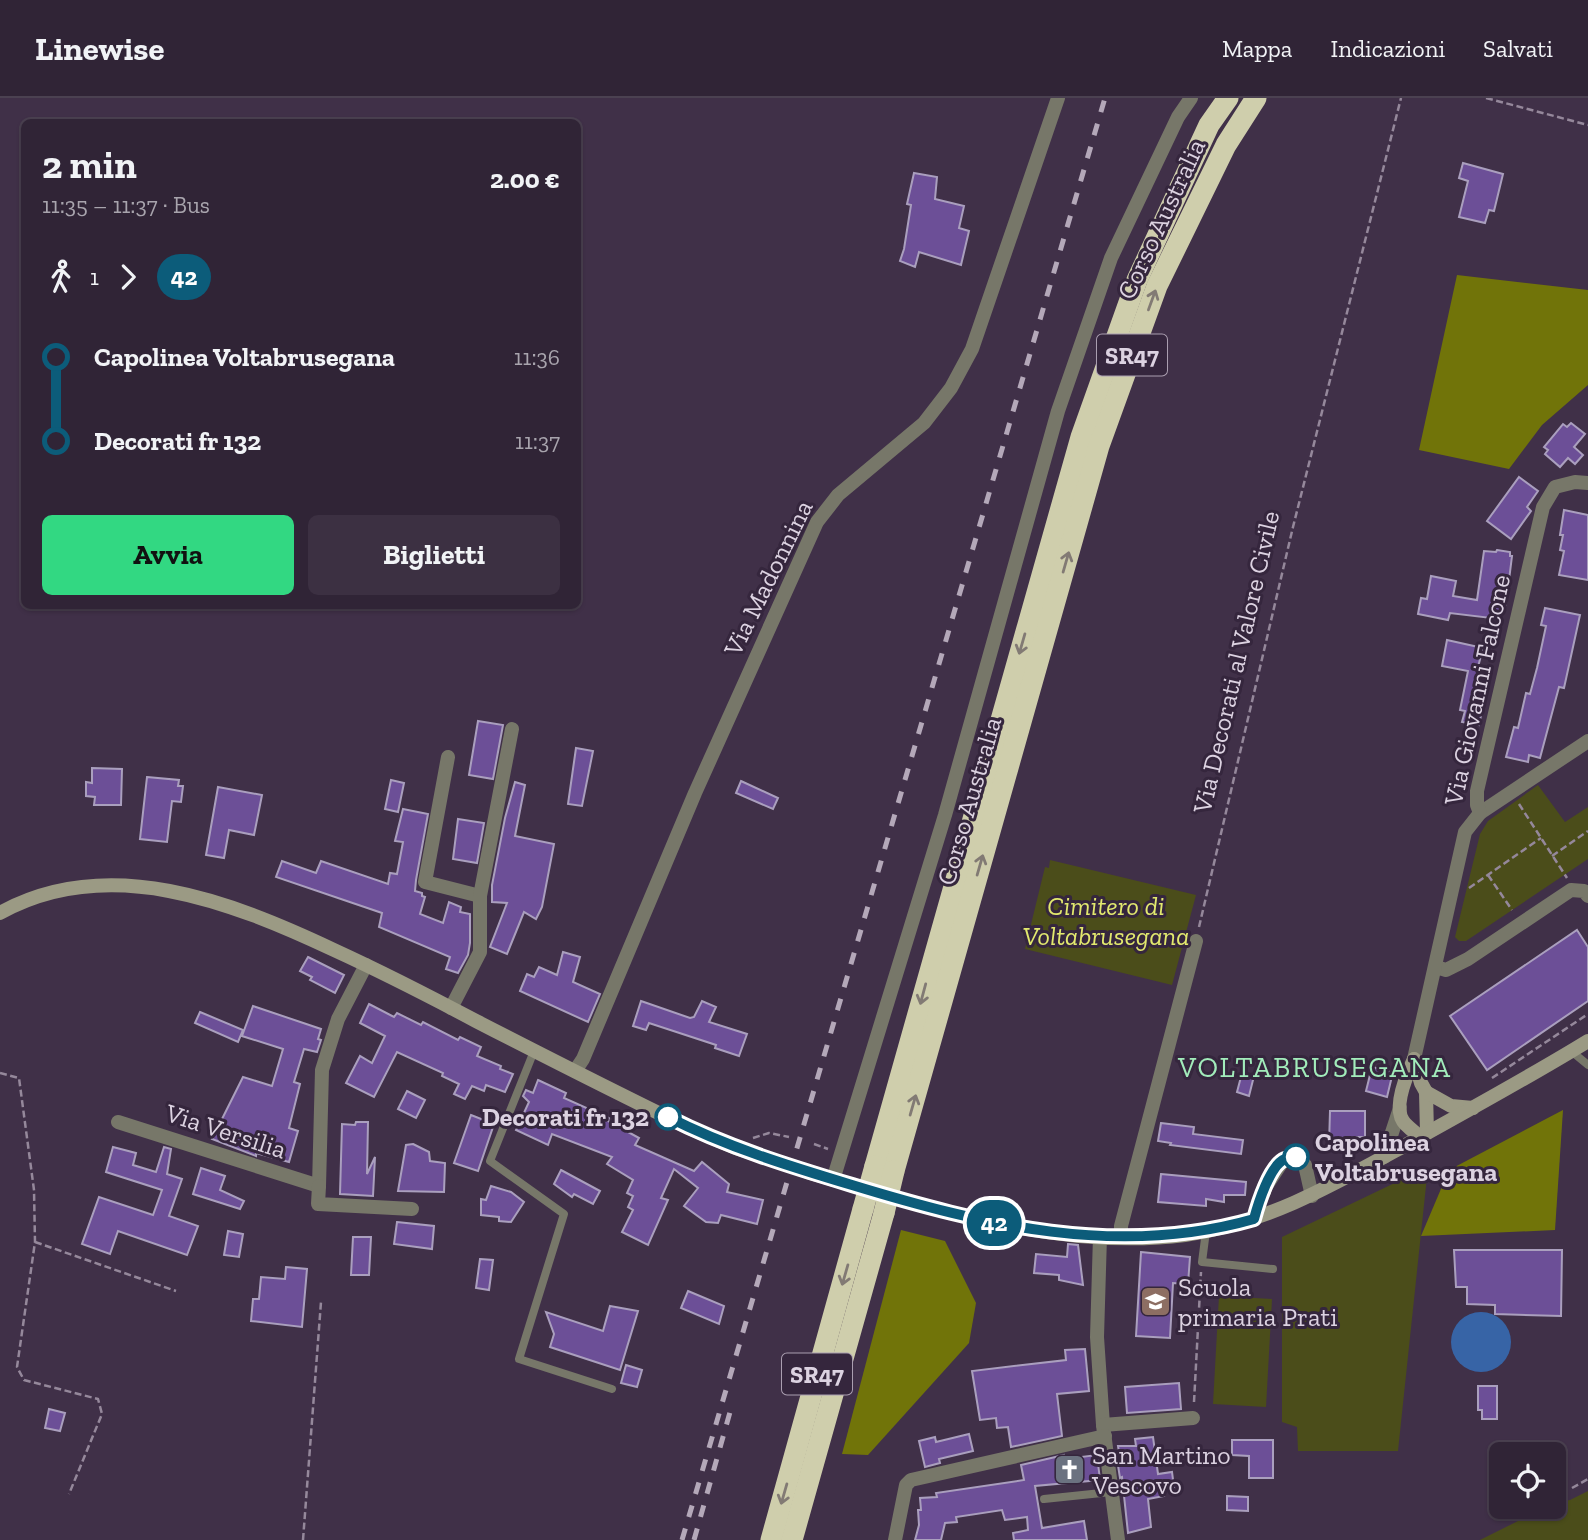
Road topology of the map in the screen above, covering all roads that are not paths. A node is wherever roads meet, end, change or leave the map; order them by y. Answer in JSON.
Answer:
{"nodes":[{"id":1,"x":1058,"y":98,"type":"edge"},
{"id":2,"x":1191,"y":98,"type":"edge"},
{"id":3,"x":1228,"y":98,"type":"edge"},
{"id":4,"x":1256,"y":98,"type":"edge"},
{"id":5,"x":1588,"y":483,"type":"edge"},
{"id":6,"x":512,"y":729,"type":"dead end"},
{"id":7,"x":1588,"y":741,"type":"edge"},
{"id":8,"x":448,"y":757,"type":"dead end"},
{"id":9,"x":1480,"y":813,"type":"junction"},
{"id":10,"x":1582,"y":893,"type":"edge"},
{"id":11,"x":480,"y":896,"type":"junction"},
{"id":12,"x":0,"y":913,"type":"edge"},
{"id":13,"x":1196,"y":941,"type":"road end"},
{"id":14,"x":366,"y":965,"type":"junction"},
{"id":15,"x":1436,"y":967,"type":"junction"},
{"id":16,"x":451,"y":1008,"type":"junction"},
{"id":17,"x":1588,"y":1041,"type":"edge"},
{"id":18,"x":534,"y":1051,"type":"junction"},
{"id":19,"x":1571,"y":1051,"type":"junction"},
{"id":20,"x":1415,"y":1059,"type":"junction"},
{"id":21,"x":1588,"y":1065,"type":"edge"},
{"id":22,"x":575,"y":1071,"type":"junction"},
{"id":23,"x":1426,"y":1092,"type":"junction"},
{"id":24,"x":1399,"y":1108,"type":"junction"},
{"id":25,"x":1473,"y":1108,"type":"junction"},
{"id":26,"x":118,"y":1122,"type":"dead end"},
{"id":27,"x":1423,"y":1135,"type":"junction"},
{"id":28,"x":1384,"y":1157,"type":"junction"},
{"id":29,"x":782,"y":1163,"type":"tunnel mouth"},
{"id":30,"x":885,"y":1169,"type":"junction"},
{"id":31,"x":807,"y":1172,"type":"tunnel mouth"},
{"id":32,"x":833,"y":1180,"type":"junction"},
{"id":33,"x":319,"y":1186,"type":"junction"},
{"id":34,"x":1312,"y":1196,"type":"junction"},
{"id":35,"x":412,"y":1209,"type":"dead end"},
{"id":36,"x":874,"y":1211,"type":"junction"},
{"id":37,"x":1254,"y":1219,"type":"junction"},
{"id":38,"x":1206,"y":1231,"type":"junction"},
{"id":39,"x":1100,"y":1236,"type":"junction"},
{"id":40,"x":1121,"y":1237,"type":"junction"},
{"id":41,"x":1273,"y":1269,"type":"dead end"},
{"id":42,"x":612,"y":1389,"type":"dead end"},
{"id":43,"x":1193,"y":1418,"type":"road end"},
{"id":44,"x":1104,"y":1431,"type":"junction"},
{"id":45,"x":1111,"y":1492,"type":"junction"},
{"id":46,"x":1044,"y":1499,"type":"dead end"},
{"id":47,"x":771,"y":1540,"type":"edge"},
{"id":48,"x":792,"y":1540,"type":"edge"},
{"id":49,"x":895,"y":1540,"type":"edge"},
{"id":50,"x":1118,"y":1540,"type":"edge"}],
"edges":[{"from":1,"to":22,"type":"street","name":"Via Madonnina"},
{"from":2,"to":32,"type":"street"},
{"from":3,"to":30,"type":"highway","name":"Corso Australia","number":"SR47","one_way":true},
{"from":30,"to":4,"type":"highway","name":"Corso Australia","number":"SR47","one_way":true},
{"from":5,"to":9,"type":"street","name":"Via Giovanni Falcone"},
{"from":6,"to":11,"type":"street"},
{"from":7,"to":9,"type":"street"},
{"from":8,"to":11,"type":"street"},
{"from":9,"to":15,"type":"street","name":"Via Giovanni Falcone"},
{"from":10,"to":15,"type":"street"},
{"from":11,"to":16,"type":"street"},
{"from":12,"to":14,"type":"street"},
{"from":13,"to":40,"type":"street"},
{"from":14,"to":16,"type":"street"},
{"from":14,"to":33,"type":"street","name":"Via Versilia"},
{"from":15,"to":20,"type":"street","name":"Via Giovanni Falcone"},
{"from":16,"to":18,"type":"street"},
{"from":17,"to":19,"type":"street"},
{"from":18,"to":22,"type":"street"},
{"from":18,"to":42,"type":"lane"},
{"from":19,"to":21,"type":"lane"},
{"from":19,"to":25,"type":"street"},
{"from":20,"to":23,"type":"street"},
{"from":20,"to":24,"type":"street"},
{"from":22,"to":29,"type":"street"},
{"from":23,"to":25,"type":"street"},
{"from":23,"to":27,"type":"street"},
{"from":24,"to":27,"type":"street"},
{"from":24,"to":28,"type":"street"},
{"from":25,"to":27,"type":"street"},
{"from":26,"to":33,"type":"street","name":"Via Versilia"},
{"from":27,"to":28,"type":"street"},
{"from":28,"to":34,"type":"street"},
{"from":30,"to":36,"type":"highway","name":"Corso Australia","number":"SR47","bridge":true},
{"from":31,"to":32,"type":"street"},
{"from":32,"to":39,"type":"street"},
{"from":33,"to":35,"type":"street"},
{"from":34,"to":37,"type":"street"},
{"from":34,"to":37,"type":"street"},
{"from":36,"to":47,"type":"highway","name":"Corso Australia","number":"SR47","one_way":true},
{"from":36,"to":48,"type":"highway","name":"Corso Australia","number":"SR47"},
{"from":37,"to":38,"type":"street"},
{"from":38,"to":40,"type":"street"},
{"from":38,"to":41,"type":"lane"},
{"from":39,"to":40,"type":"street"},
{"from":39,"to":44,"type":"street"},
{"from":43,"to":44,"type":"street"},
{"from":44,"to":45,"type":"street"},
{"from":44,"to":49,"type":"street"},
{"from":45,"to":46,"type":"lane"},
{"from":45,"to":50,"type":"street"}]}
